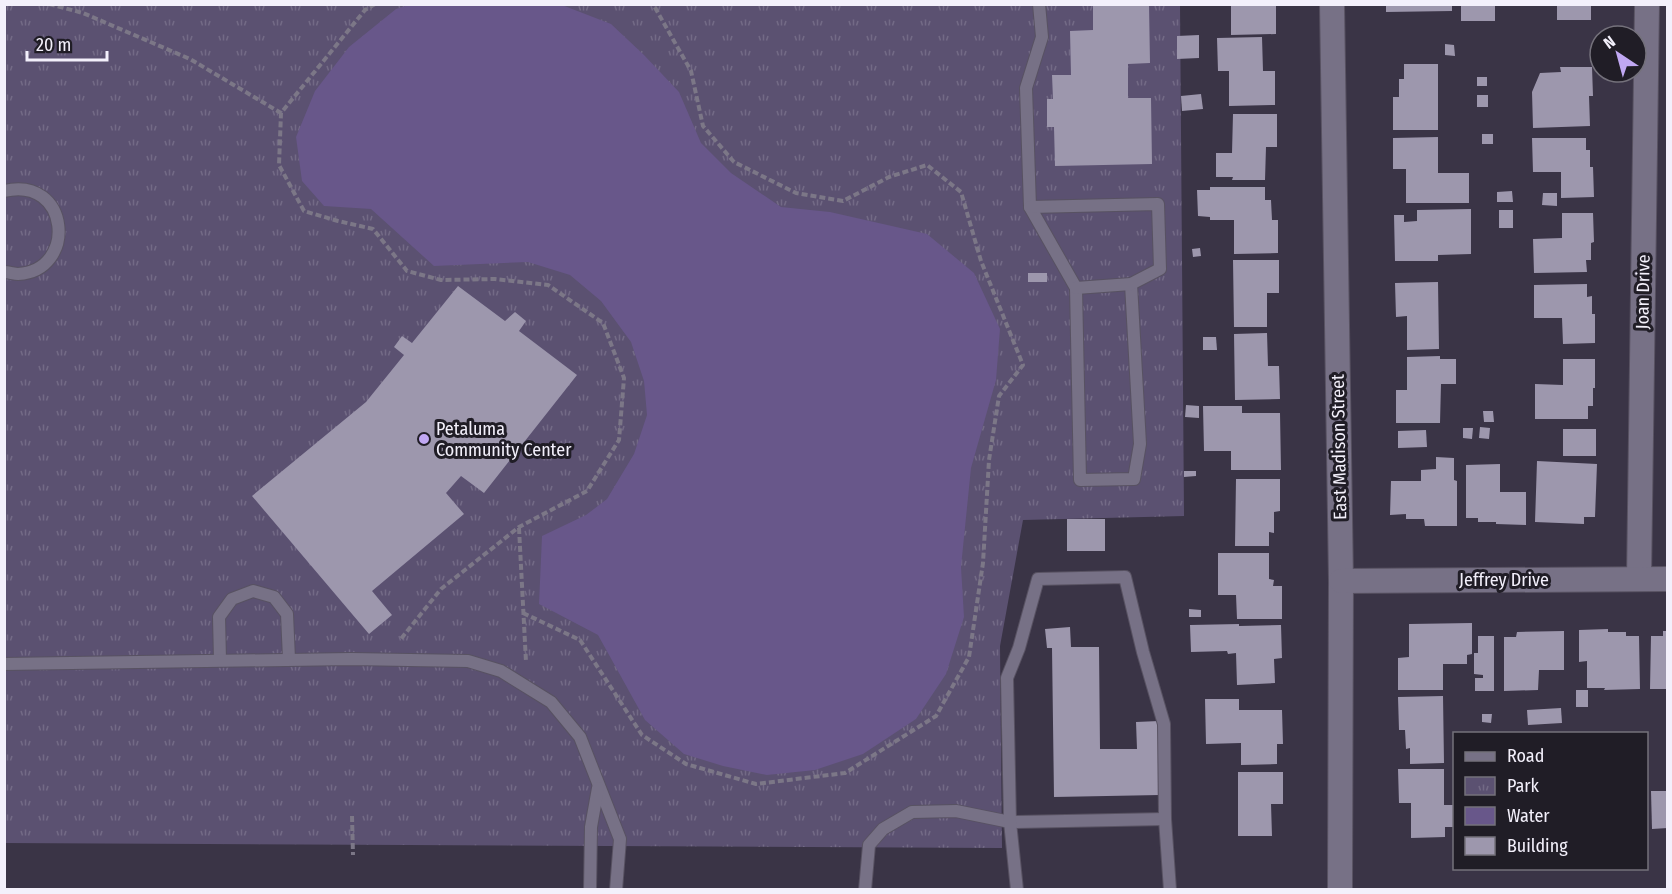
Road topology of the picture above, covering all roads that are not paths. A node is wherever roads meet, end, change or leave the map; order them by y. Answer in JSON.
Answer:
{"nodes":[{"id":1,"x":1039,"y":4,"type":"edge"},
{"id":2,"x":1332,"y":4,"type":"edge"},
{"id":3,"x":1647,"y":4,"type":"edge"},
{"id":4,"x":4,"y":190,"type":"edge"},
{"id":5,"x":1030,"y":207,"type":"junction"},
{"id":6,"x":4,"y":272,"type":"edge"},
{"id":7,"x":1131,"y":284,"type":"junction"},
{"id":8,"x":1076,"y":288,"type":"junction"},
{"id":9,"x":1639,"y":579,"type":"junction"},
{"id":10,"x":1668,"y":579,"type":"edge"},
{"id":11,"x":1341,"y":581,"type":"junction"},
{"id":12,"x":289,"y":659,"type":"junction"},
{"id":13,"x":220,"y":660,"type":"junction"},
{"id":14,"x":4,"y":664,"type":"edge"},
{"id":15,"x":598,"y":787,"type":"junction"},
{"id":16,"x":1165,"y":819,"type":"junction"},
{"id":17,"x":1010,"y":822,"type":"junction"},
{"id":18,"x":590,"y":890,"type":"edge"},
{"id":19,"x":616,"y":890,"type":"edge"},
{"id":20,"x":865,"y":890,"type":"edge"},
{"id":21,"x":1017,"y":890,"type":"edge"},
{"id":22,"x":1170,"y":890,"type":"edge"},
{"id":23,"x":1341,"y":890,"type":"edge"}],
"edges":[{"from":1,"to":5,"type":"lane"},
{"from":2,"to":11,"type":"street","name":"East Madison Street"},
{"from":3,"to":9,"type":"street","name":"Joan Drive"},
{"from":4,"to":6,"type":"lane"},
{"from":5,"to":7,"type":"lane"},
{"from":5,"to":8,"type":"lane"},
{"from":7,"to":8,"type":"lane"},
{"from":7,"to":8,"type":"lane"},
{"from":9,"to":10,"type":"street","name":"Jeffrey Drive"},
{"from":9,"to":11,"type":"street","name":"Jeffrey Drive"},
{"from":11,"to":23,"type":"street","name":"East Madison Street"},
{"from":12,"to":13,"type":"lane"},
{"from":12,"to":13,"type":"lane"},
{"from":12,"to":15,"type":"lane"},
{"from":13,"to":14,"type":"lane"},
{"from":15,"to":18,"type":"lane"},
{"from":15,"to":19,"type":"lane"},
{"from":16,"to":17,"type":"lane"},
{"from":16,"to":17,"type":"lane"},
{"from":16,"to":22,"type":"lane"},
{"from":17,"to":20,"type":"lane"},
{"from":17,"to":21,"type":"lane"}]}
